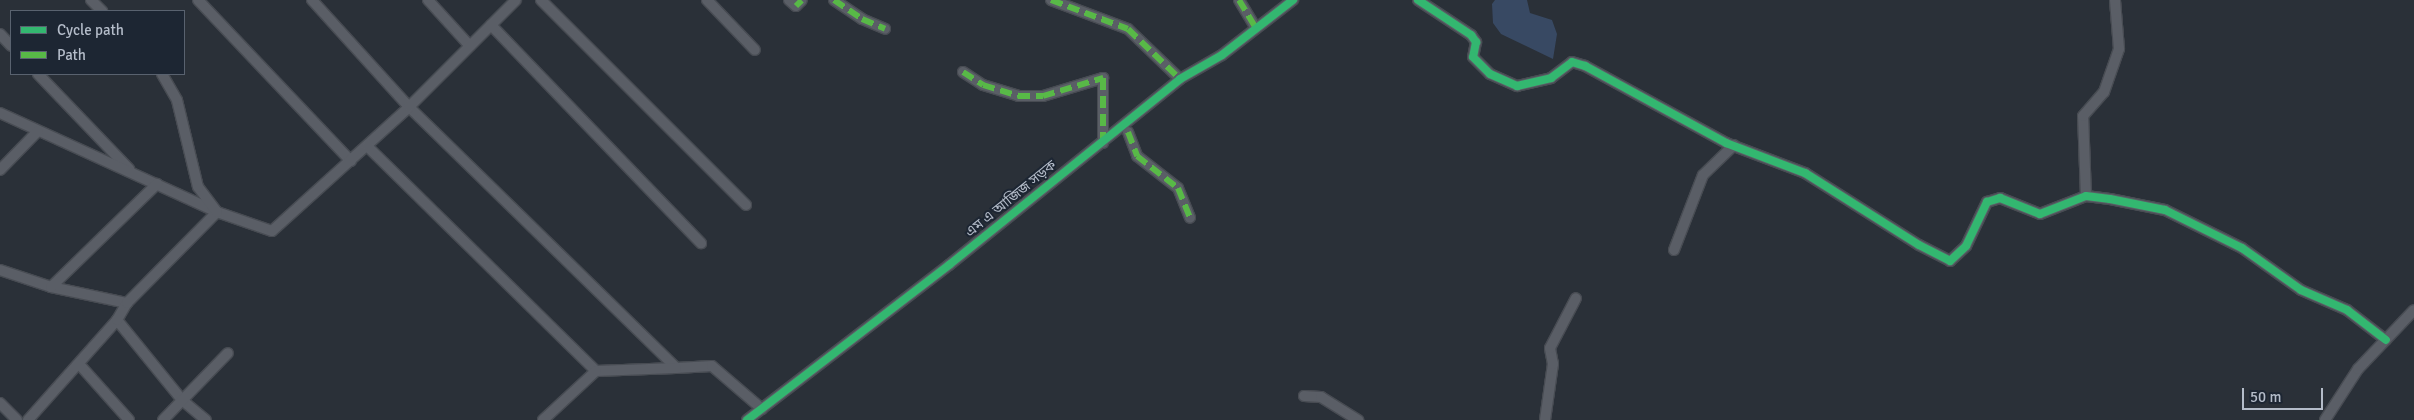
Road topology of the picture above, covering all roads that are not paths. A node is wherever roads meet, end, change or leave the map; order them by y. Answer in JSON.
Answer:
{"nodes":[{"id":1,"x":91,"y":0,"type":"edge"},
{"id":2,"x":198,"y":0,"type":"edge"},
{"id":3,"x":312,"y":0,"type":"edge"},
{"id":4,"x":428,"y":0,"type":"edge"},
{"id":5,"x":516,"y":0,"type":"edge"},
{"id":6,"x":541,"y":0,"type":"edge"},
{"id":7,"x":707,"y":0,"type":"edge"},
{"id":8,"x":790,"y":0,"type":"edge"},
{"id":9,"x":802,"y":0,"type":"edge"},
{"id":10,"x":834,"y":0,"type":"edge"},
{"id":11,"x":1051,"y":0,"type":"edge"},
{"id":12,"x":1239,"y":0,"type":"edge"},
{"id":13,"x":1293,"y":0,"type":"edge"},
{"id":14,"x":1418,"y":0,"type":"edge"},
{"id":15,"x":2115,"y":0,"type":"edge"},
{"id":16,"x":101,"y":10,"type":"edge"},
{"id":17,"x":491,"y":25,"type":"junction"},
{"id":18,"x":1256,"y":28,"type":"junction"},
{"id":19,"x":885,"y":29,"type":"dead end"},
{"id":20,"x":0,"y":34,"type":"edge"},
{"id":21,"x":10,"y":45,"type":"edge"},
{"id":22,"x":470,"y":46,"type":"junction"},
{"id":23,"x":755,"y":50,"type":"dead end"},
{"id":24,"x":963,"y":72,"type":"dead end"},
{"id":25,"x":39,"y":75,"type":"edge"},
{"id":26,"x":163,"y":75,"type":"edge"},
{"id":27,"x":1180,"y":79,"type":"junction"},
{"id":28,"x":410,"y":107,"type":"junction"},
{"id":29,"x":0,"y":113,"type":"edge"},
{"id":30,"x":38,"y":131,"type":"junction"},
{"id":31,"x":1128,"y":132,"type":"dead end"},
{"id":32,"x":1103,"y":143,"type":"junction"},
{"id":33,"x":1734,"y":145,"type":"junction"},
{"id":34,"x":367,"y":146,"type":"junction"},
{"id":35,"x":352,"y":161,"type":"junction"},
{"id":36,"x":0,"y":170,"type":"edge"},
{"id":37,"x":132,"y":173,"type":"junction"},
{"id":38,"x":157,"y":184,"type":"junction"},
{"id":39,"x":2086,"y":196,"type":"junction"},
{"id":40,"x":746,"y":205,"type":"dead end"},
{"id":41,"x":217,"y":212,"type":"junction"},
{"id":42,"x":1190,"y":218,"type":"dead end"},
{"id":43,"x":701,"y":244,"type":"dead end"},
{"id":44,"x":1674,"y":250,"type":"dead end"},
{"id":45,"x":0,"y":270,"type":"edge"},
{"id":46,"x":51,"y":287,"type":"junction"},
{"id":47,"x":1576,"y":298,"type":"dead end"},
{"id":48,"x":127,"y":304,"type":"junction"},
{"id":49,"x":2414,"y":310,"type":"edge"},
{"id":50,"x":117,"y":320,"type":"junction"},
{"id":51,"x":2386,"y":340,"type":"junction"},
{"id":52,"x":228,"y":353,"type":"dead end"},
{"id":53,"x":79,"y":364,"type":"junction"},
{"id":54,"x":676,"y":368,"type":"junction"},
{"id":55,"x":596,"y":371,"type":"junction"},
{"id":56,"x":1304,"y":396,"type":"dead end"},
{"id":57,"x":182,"y":400,"type":"junction"},
{"id":58,"x":0,"y":403,"type":"edge"},
{"id":59,"x":762,"y":409,"type":"junction"},
{"id":60,"x":17,"y":420,"type":"edge"},
{"id":61,"x":28,"y":420,"type":"edge"},
{"id":62,"x":129,"y":420,"type":"edge"},
{"id":63,"x":163,"y":420,"type":"edge"},
{"id":64,"x":206,"y":420,"type":"edge"},
{"id":65,"x":543,"y":420,"type":"edge"},
{"id":66,"x":747,"y":420,"type":"edge"},
{"id":67,"x":1358,"y":420,"type":"edge"},
{"id":68,"x":1545,"y":420,"type":"edge"},
{"id":69,"x":2325,"y":420,"type":"edge"}],
"edges":[{"from":1,"to":16,"type":"street"},
{"from":2,"to":35,"type":"street"},
{"from":3,"to":28,"type":"street"},
{"from":4,"to":22,"type":"street"},
{"from":5,"to":17,"type":"street"},
{"from":6,"to":40,"type":"street"},
{"from":7,"to":23,"type":"street"},
{"from":8,"to":9,"type":"street"},
{"from":10,"to":19,"type":"street"},
{"from":11,"to":27,"type":"street"},
{"from":12,"to":18,"type":"street"},
{"from":13,"to":18,"type":"street","name":"এম এ আজিজ সড়ক"},
{"from":14,"to":33,"type":"street"},
{"from":15,"to":39,"type":"street"},
{"from":17,"to":22,"type":"street"},
{"from":17,"to":43,"type":"street"},
{"from":18,"to":27,"type":"street","name":"এম এ আজিজ সড়ক"},
{"from":20,"to":21,"type":"street"},
{"from":22,"to":28,"type":"street"},
{"from":24,"to":32,"type":"street"},
{"from":25,"to":37,"type":"street"},
{"from":26,"to":41,"type":"street"},
{"from":27,"to":32,"type":"street","name":"এম এ আজিজ সড়ক"},
{"from":28,"to":34,"type":"street"},
{"from":28,"to":54,"type":"street"},
{"from":29,"to":30,"type":"street"},
{"from":30,"to":36,"type":"street"},
{"from":30,"to":37,"type":"street"},
{"from":31,"to":42,"type":"street"},
{"from":32,"to":59,"type":"street","name":"এম এ আজিজ সড়ক"},
{"from":33,"to":39,"type":"street"},
{"from":33,"to":44,"type":"street"},
{"from":34,"to":35,"type":"street"},
{"from":34,"to":55,"type":"street"},
{"from":35,"to":41,"type":"street"},
{"from":37,"to":38,"type":"street"},
{"from":38,"to":41,"type":"street"},
{"from":38,"to":46,"type":"street"},
{"from":39,"to":51,"type":"street"},
{"from":41,"to":48,"type":"street"},
{"from":45,"to":46,"type":"street"},
{"from":46,"to":48,"type":"street"},
{"from":47,"to":68,"type":"street"},
{"from":48,"to":50,"type":"street"},
{"from":49,"to":51,"type":"street"},
{"from":50,"to":53,"type":"street"},
{"from":50,"to":57,"type":"street"},
{"from":51,"to":69,"type":"street"},
{"from":52,"to":57,"type":"street"},
{"from":53,"to":61,"type":"street"},
{"from":53,"to":62,"type":"street"},
{"from":54,"to":55,"type":"street"},
{"from":54,"to":59,"type":"street"},
{"from":55,"to":65,"type":"street"},
{"from":56,"to":67,"type":"street"},
{"from":57,"to":63,"type":"street"},
{"from":57,"to":64,"type":"street"},
{"from":58,"to":60,"type":"street"},
{"from":59,"to":66,"type":"street","name":"এম এ আজিজ সড়ক"}]}
